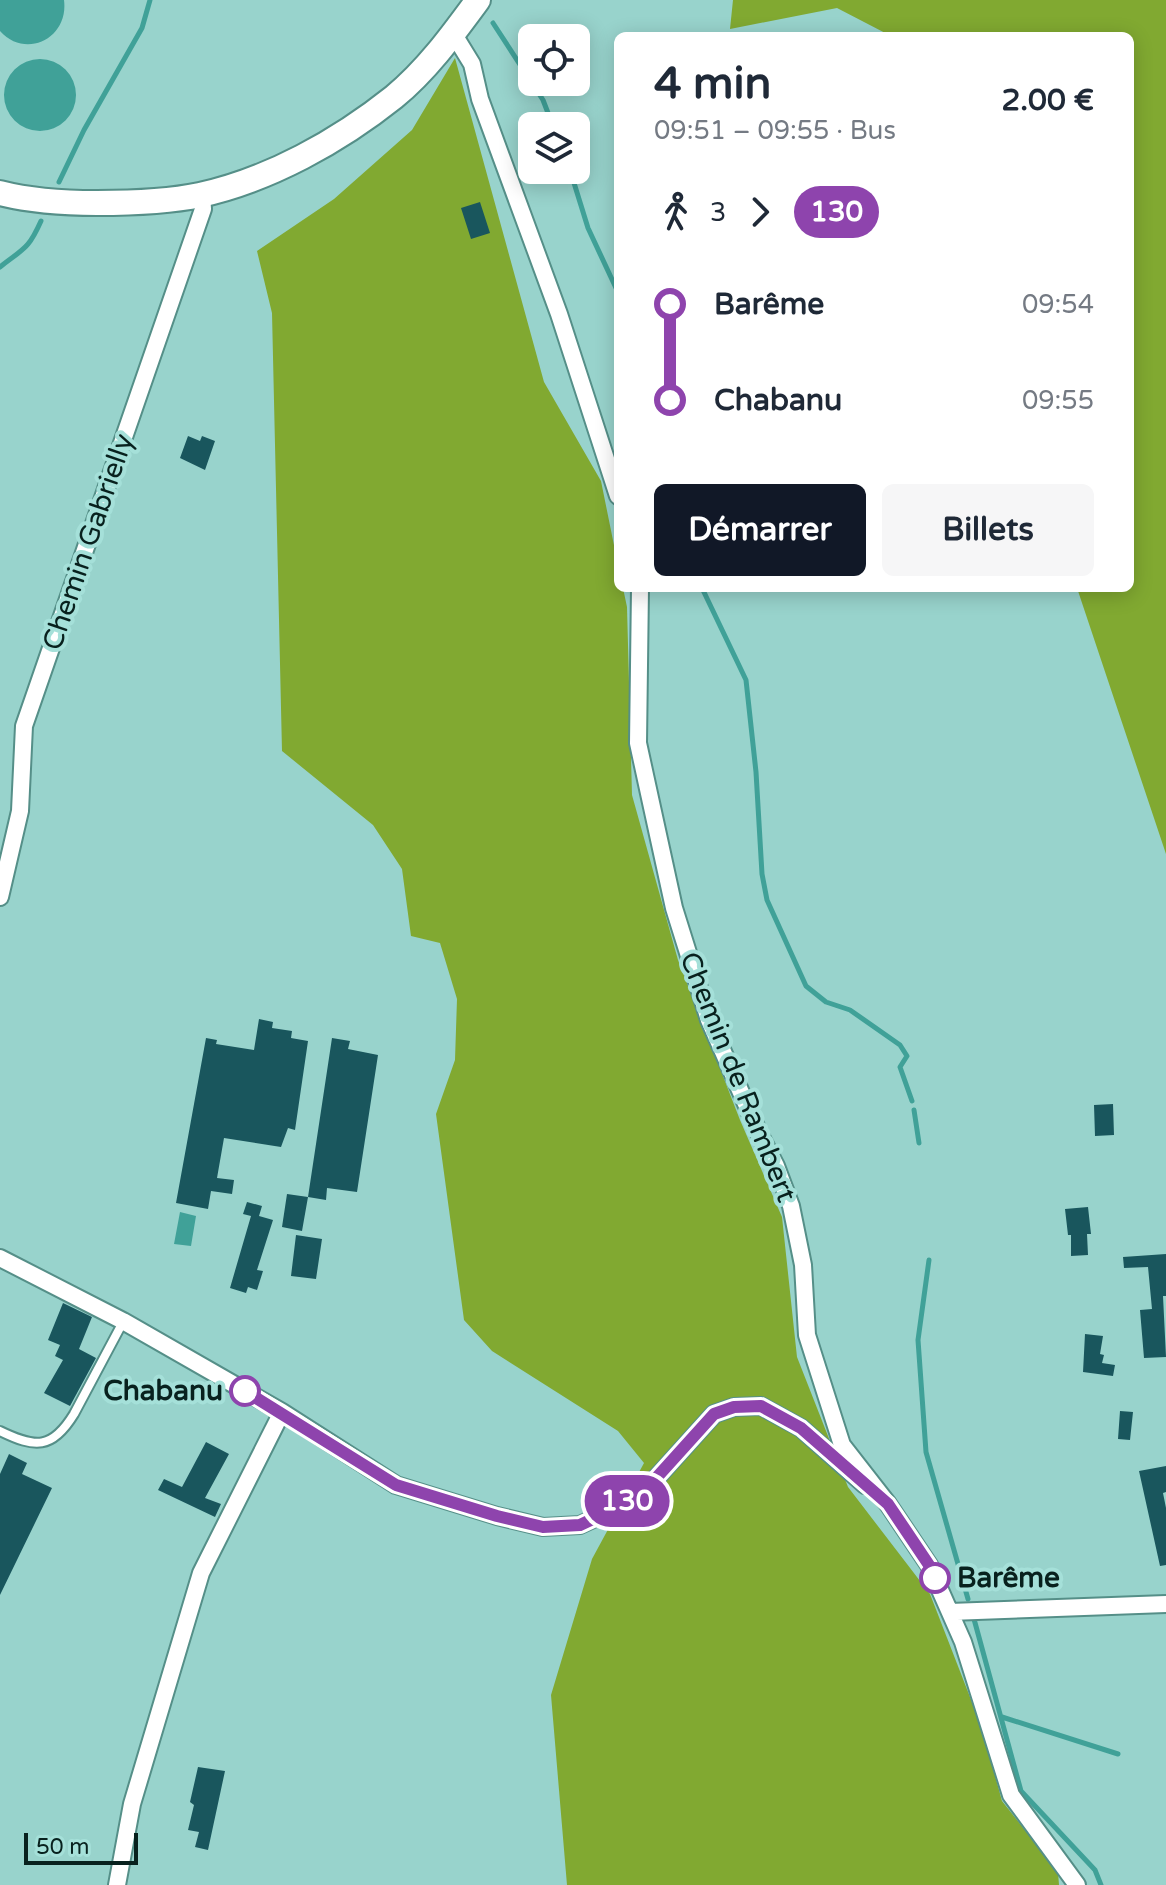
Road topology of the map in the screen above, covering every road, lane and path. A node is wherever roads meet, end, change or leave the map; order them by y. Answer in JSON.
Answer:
{"nodes":[{"id":1,"x":478,"y":0,"type":"edge"},
{"id":2,"x":453,"y":33,"type":"junction"},
{"id":3,"x":0,"y":193,"type":"edge"},
{"id":4,"x":202,"y":194,"type":"junction"},
{"id":5,"x":614,"y":484,"type":"edge"},
{"id":6,"x":640,"y":592,"type":"edge"},
{"id":7,"x":0,"y":897,"type":"edge"},
{"id":8,"x":0,"y":1258,"type":"edge"},
{"id":9,"x":123,"y":1321,"type":"junction"},
{"id":10,"x":282,"y":1412,"type":"junction"},
{"id":11,"x":0,"y":1431,"type":"edge"},
{"id":12,"x":888,"y":1504,"type":"junction"},
{"id":13,"x":1166,"y":1604,"type":"edge"},
{"id":14,"x":950,"y":1612,"type":"junction"},
{"id":15,"x":117,"y":1885,"type":"edge"},
{"id":16,"x":1077,"y":1885,"type":"edge"}],
"edges":[{"from":1,"to":2,"type":"main road"},
{"from":2,"to":4,"type":"main road"},
{"from":2,"to":5,"type":"street"},
{"from":3,"to":4,"type":"main road"},
{"from":4,"to":7,"type":"street","name":"Chemin Gabrielly"},
{"from":6,"to":12,"type":"street","name":"Chemin de Rambert"},
{"from":8,"to":9,"type":"street"},
{"from":9,"to":10,"type":"street"},
{"from":9,"to":11,"type":"lane"},
{"from":10,"to":12,"type":"street"},
{"from":10,"to":15,"type":"street"},
{"from":12,"to":14,"type":"street","name":"Chemin de Rambert"},
{"from":13,"to":14,"type":"street"},
{"from":14,"to":16,"type":"street","name":"Chemin de Rambert"}]}
